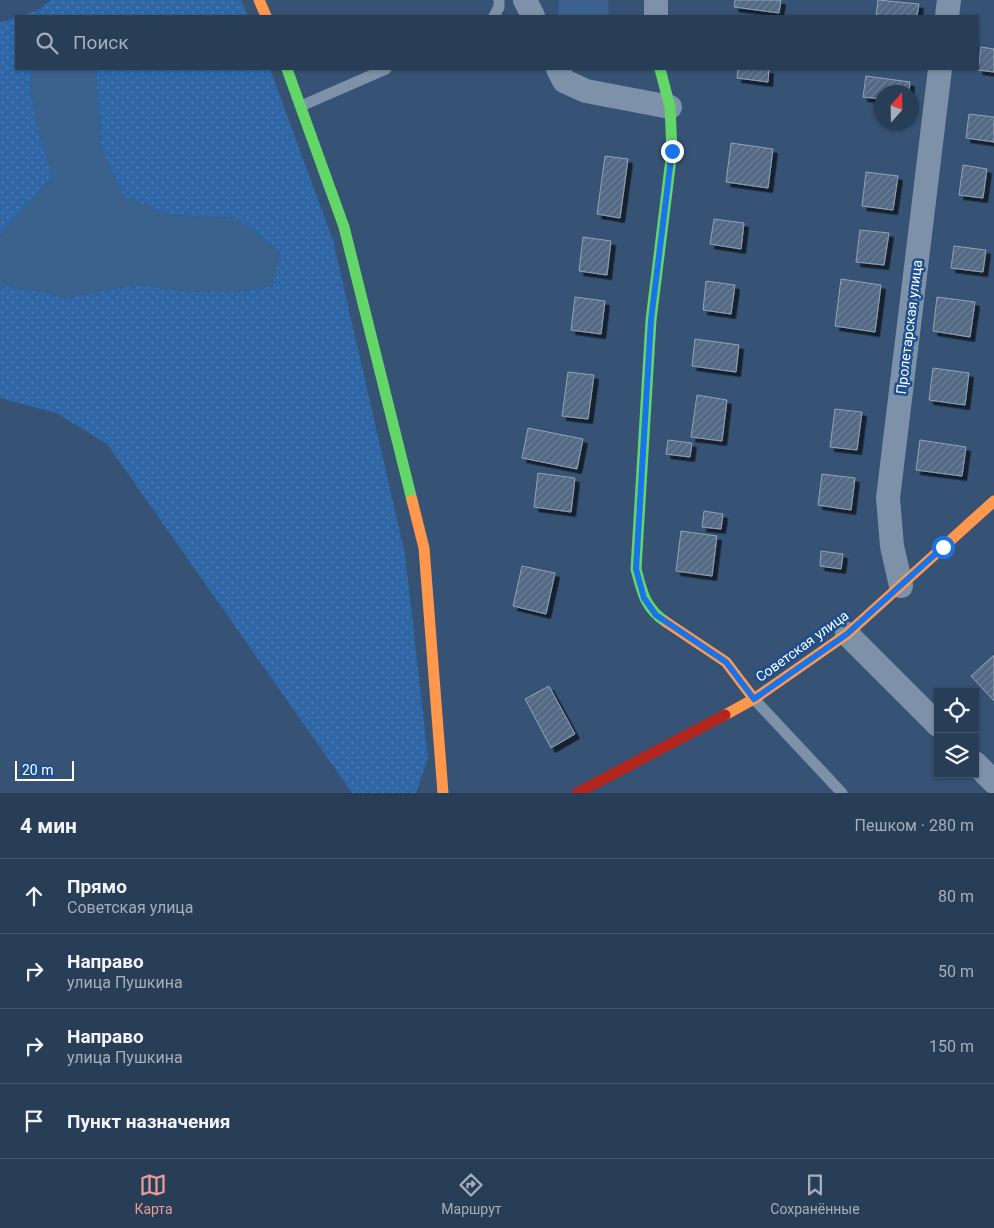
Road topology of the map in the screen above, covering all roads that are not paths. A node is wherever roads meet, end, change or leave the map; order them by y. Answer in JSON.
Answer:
{"nodes":[{"id":1,"x":258,"y":0,"type":"edge"},
{"id":2,"x":499,"y":0,"type":"edge"},
{"id":3,"x":525,"y":0,"type":"edge"},
{"id":4,"x":656,"y":0,"type":"edge"},
{"id":5,"x":949,"y":0,"type":"edge"},
{"id":6,"x":266,"y":15,"type":"edge"},
{"id":7,"x":494,"y":15,"type":"edge"},
{"id":8,"x":532,"y":15,"type":"edge"},
{"id":9,"x":656,"y":15,"type":"edge"},
{"id":10,"x":947,"y":15,"type":"edge"},
{"id":11,"x":287,"y":70,"type":"edge"},
{"id":12,"x":384,"y":70,"type":"edge"},
{"id":13,"x":558,"y":70,"type":"edge"},
{"id":14,"x":660,"y":70,"type":"edge"},
{"id":15,"x":940,"y":70,"type":"edge"},
{"id":16,"x":301,"y":106,"type":"junction"},
{"id":17,"x":670,"y":107,"type":"junction"},
{"id":18,"x":994,"y":501,"type":"edge"},
{"id":19,"x":901,"y":586,"type":"junction"},
{"id":20,"x":847,"y":634,"type":"junction"},
{"id":21,"x":754,"y":699,"type":"junction"},
{"id":22,"x":934,"y":722,"type":"edge"},
{"id":23,"x":979,"y":767,"type":"edge"},
{"id":24,"x":994,"y":782,"type":"edge"},
{"id":25,"x":443,"y":793,"type":"edge"},
{"id":26,"x":577,"y":793,"type":"edge"},
{"id":27,"x":842,"y":793,"type":"edge"}],
"edges":[{"from":1,"to":6,"type":"main road"},
{"from":2,"to":7,"type":"lane"},
{"from":3,"to":8,"type":"street"},
{"from":4,"to":9,"type":"street"},
{"from":5,"to":10,"type":"street"},
{"from":11,"to":16,"type":"main road"},
{"from":12,"to":16,"type":"lane"},
{"from":13,"to":17,"type":"street"},
{"from":14,"to":17,"type":"main road"},
{"from":15,"to":19,"type":"street","name":"Пролетарская улица"},
{"from":16,"to":25,"type":"main road"},
{"from":17,"to":21,"type":"main road"},
{"from":18,"to":19,"type":"main road","name":"Советская улица"},
{"from":19,"to":20,"type":"main road","name":"Советская улица"},
{"from":20,"to":21,"type":"main road","name":"Советская улица"},
{"from":20,"to":22,"type":"street"},
{"from":21,"to":26,"type":"main road","name":"Советская улица"},
{"from":21,"to":27,"type":"lane"},
{"from":23,"to":24,"type":"street"}]}
